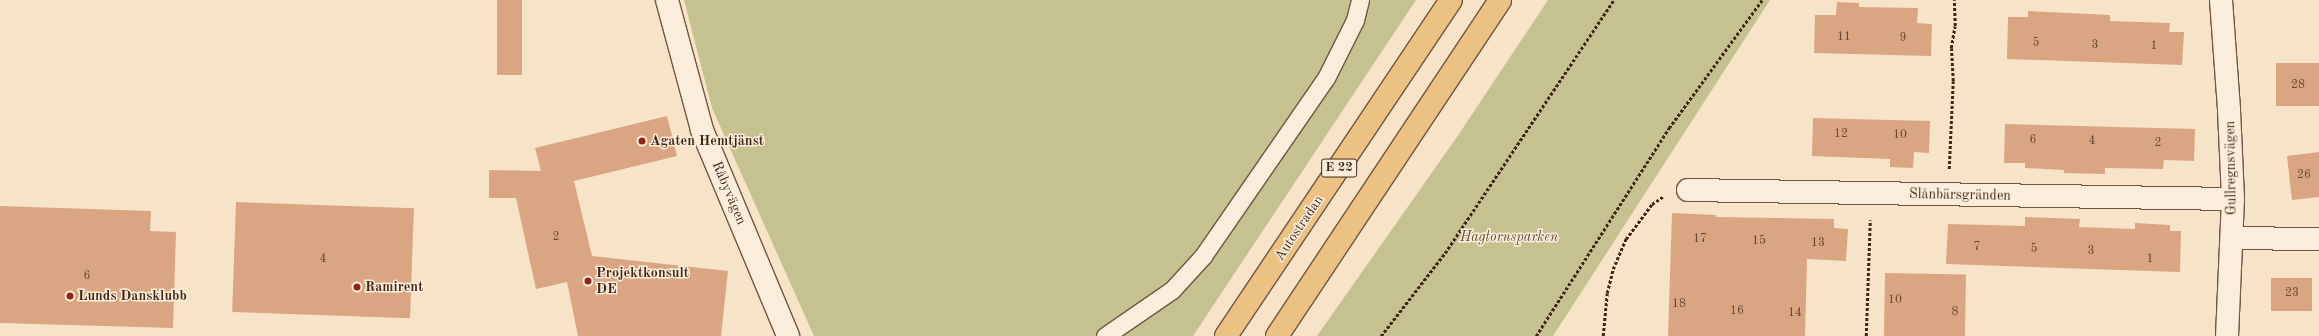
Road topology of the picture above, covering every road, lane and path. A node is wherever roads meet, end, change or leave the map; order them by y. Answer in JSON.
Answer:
{"nodes":[{"id":1,"x":667,"y":0,"type":"edge"},
{"id":2,"x":1360,"y":0,"type":"edge"},
{"id":3,"x":1451,"y":0,"type":"edge"},
{"id":4,"x":1500,"y":0,"type":"edge"},
{"id":5,"x":1614,"y":0,"type":"edge"},
{"id":6,"x":1762,"y":0,"type":"edge"},
{"id":7,"x":1954,"y":0,"type":"edge"},
{"id":8,"x":2221,"y":0,"type":"edge"},
{"id":9,"x":1688,"y":190,"type":"joint"},
{"id":10,"x":1871,"y":193,"type":"junction"},
{"id":11,"x":1943,"y":194,"type":"junction"},
{"id":12,"x":2232,"y":199,"type":"junction"},
{"id":13,"x":2232,"y":238,"type":"junction"},
{"id":14,"x":2319,"y":239,"type":"edge"},
{"id":15,"x":788,"y":336,"type":"edge"},
{"id":16,"x":1105,"y":336,"type":"edge"},
{"id":17,"x":1226,"y":336,"type":"edge"},
{"id":18,"x":1277,"y":336,"type":"edge"},
{"id":19,"x":1381,"y":336,"type":"edge"},
{"id":20,"x":1536,"y":336,"type":"edge"},
{"id":21,"x":1603,"y":336,"type":"edge"},
{"id":22,"x":1866,"y":336,"type":"edge"},
{"id":23,"x":2227,"y":336,"type":"edge"}],
"edges":[{"from":1,"to":15,"type":"street","name":"Råbyvägen"},
{"from":2,"to":16,"type":"lane"},
{"from":3,"to":17,"type":"highway","name":"Autostradan","number":"E 22"},
{"from":4,"to":18,"type":"highway","number":"E 22"},
{"from":5,"to":19,"type":"path"},
{"from":6,"to":20,"type":"path"},
{"from":7,"to":11,"type":"path"},
{"from":8,"to":12,"type":"street","name":"Gullregnsvägen"},
{"from":9,"to":10,"type":"street","name":"Slånbärsgränden"},
{"from":9,"to":21,"type":"path"},
{"from":10,"to":11,"type":"street","name":"Slånbärsgränden"},
{"from":10,"to":22,"type":"path"},
{"from":11,"to":12,"type":"street","name":"Slånbärsgränden"},
{"from":12,"to":13,"type":"street","name":"Gullregnsvägen"},
{"from":13,"to":14,"type":"street"},
{"from":13,"to":23,"type":"street","name":"Gullregnsvägen"}]}
